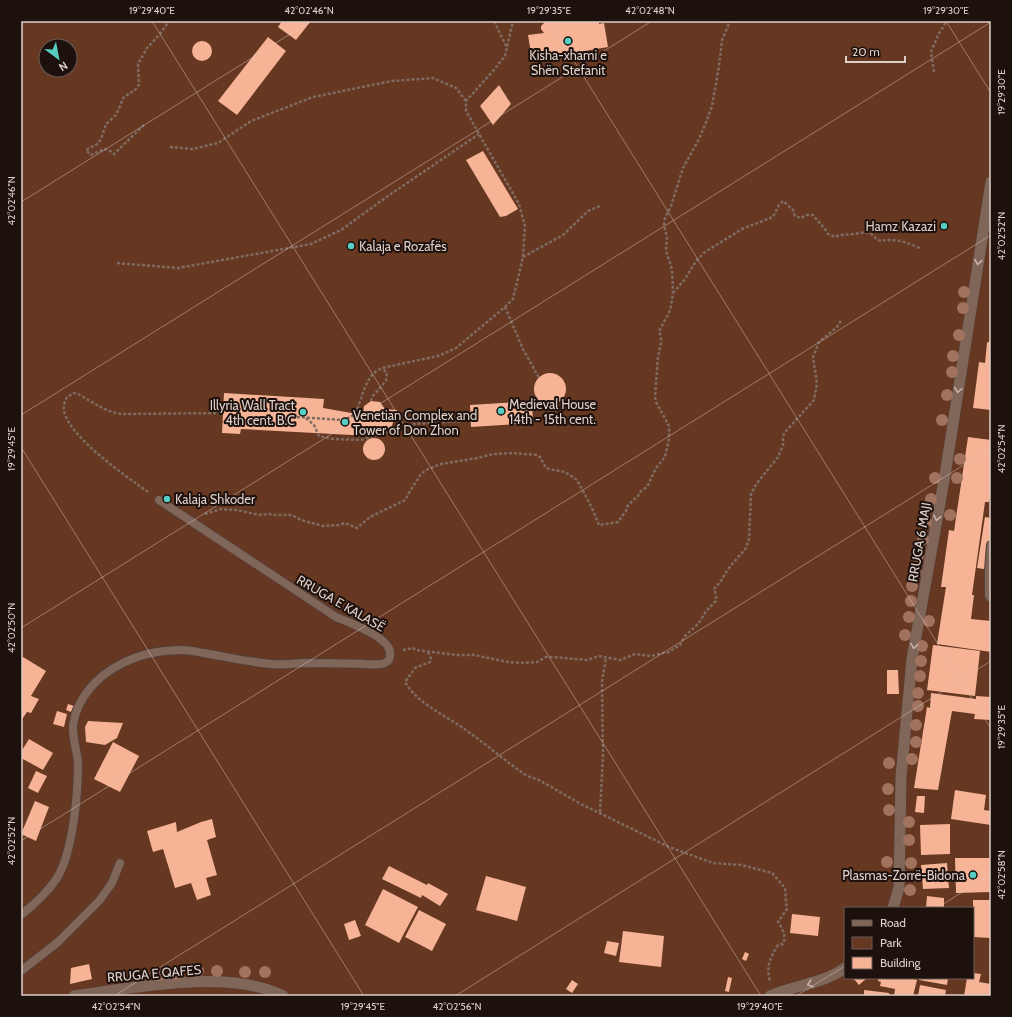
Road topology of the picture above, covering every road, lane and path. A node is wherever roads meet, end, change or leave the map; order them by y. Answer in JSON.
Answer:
{"nodes":[{"id":1,"x":169,"y":21,"type":"edge"},
{"id":2,"x":494,"y":21,"type":"edge"},
{"id":3,"x":514,"y":21,"type":"edge"},
{"id":4,"x":730,"y":21,"type":"edge"},
{"id":5,"x":947,"y":21,"type":"edge"},
{"id":6,"x":507,"y":49,"type":"junction"},
{"id":7,"x":934,"y":72,"type":"dead end"},
{"id":8,"x":466,"y":101,"type":"junction"},
{"id":9,"x":144,"y":125,"type":"dead end"},
{"id":10,"x":479,"y":134,"type":"junction"},
{"id":11,"x":170,"y":147,"type":"dead end"},
{"id":12,"x":991,"y":182,"type":"edge"},
{"id":13,"x":600,"y":206,"type":"dead end"},
{"id":14,"x":921,"y":249,"type":"dead end"},
{"id":15,"x":523,"y":257,"type":"junction"},
{"id":16,"x":117,"y":263,"type":"dead end"},
{"id":17,"x":673,"y":293,"type":"junction"},
{"id":18,"x":505,"y":308,"type":"junction"},
{"id":19,"x":842,"y":319,"type":"dead end"},
{"id":20,"x":382,"y":368,"type":"junction"},
{"id":21,"x":539,"y":378,"type":"dead end"},
{"id":22,"x":371,"y":401,"type":"dead end"},
{"id":23,"x":223,"y":413,"type":"dead end"},
{"id":24,"x":282,"y":416,"type":"dead end"},
{"id":25,"x":305,"y":417,"type":"junction"},
{"id":26,"x":462,"y":421,"type":"dead end"},
{"id":27,"x":159,"y":500,"type":"joint"},
{"id":28,"x":189,"y":520,"type":"junction"},
{"id":29,"x":991,"y":546,"type":"edge"},
{"id":30,"x":991,"y":598,"type":"edge"},
{"id":31,"x":391,"y":652,"type":"junction"},
{"id":32,"x":428,"y":652,"type":"junction"},
{"id":33,"x":606,"y":658,"type":"junction"},
{"id":34,"x":600,"y":812,"type":"junction"},
{"id":35,"x":120,"y":863,"type":"dead end"},
{"id":36,"x":893,"y":907,"type":"edge"},
{"id":37,"x":21,"y":915,"type":"edge"},
{"id":38,"x":844,"y":969,"type":"edge"},
{"id":39,"x":21,"y":971,"type":"edge"},
{"id":40,"x":771,"y":983,"type":"dead end"},
{"id":41,"x":74,"y":996,"type":"edge"},
{"id":42,"x":283,"y":996,"type":"edge"},
{"id":43,"x":770,"y":996,"type":"edge"}],
"edges":[{"from":1,"to":9,"type":"path"},
{"from":2,"to":6,"type":"path"},
{"from":3,"to":6,"type":"path"},
{"from":4,"to":17,"type":"path"},
{"from":5,"to":7,"type":"path"},
{"from":6,"to":8,"type":"path"},
{"from":8,"to":10,"type":"path"},
{"from":8,"to":11,"type":"path"},
{"from":10,"to":15,"type":"path"},
{"from":10,"to":16,"type":"path"},
{"from":12,"to":36,"type":"street","name":"RRUGA 6 MAJI","one_way":true},
{"from":13,"to":15,"type":"path"},
{"from":14,"to":17,"type":"path"},
{"from":15,"to":18,"type":"path"},
{"from":17,"to":28,"type":"path"},
{"from":18,"to":20,"type":"path"},
{"from":18,"to":21,"type":"path"},
{"from":19,"to":33,"type":"path"},
{"from":20,"to":22,"type":"path"},
{"from":20,"to":25,"type":"path"},
{"from":23,"to":27,"type":"path"},
{"from":24,"to":25,"type":"path"},
{"from":25,"to":26,"type":"path"},
{"from":27,"to":28,"type":"lane","name":"RRUGA E KALASË"},
{"from":28,"to":31,"type":"lane","name":"RRUGA E KALASË"},
{"from":29,"to":30,"type":"lane"},
{"from":31,"to":32,"type":"path"},
{"from":31,"to":37,"type":"lane"},
{"from":32,"to":33,"type":"path"},
{"from":32,"to":34,"type":"path"},
{"from":33,"to":34,"type":"path"},
{"from":34,"to":40,"type":"path"},
{"from":35,"to":39,"type":"lane"},
{"from":38,"to":43,"type":"street","one_way":true},
{"from":41,"to":42,"type":"street","name":"RRUGA E QAFES"}]}
